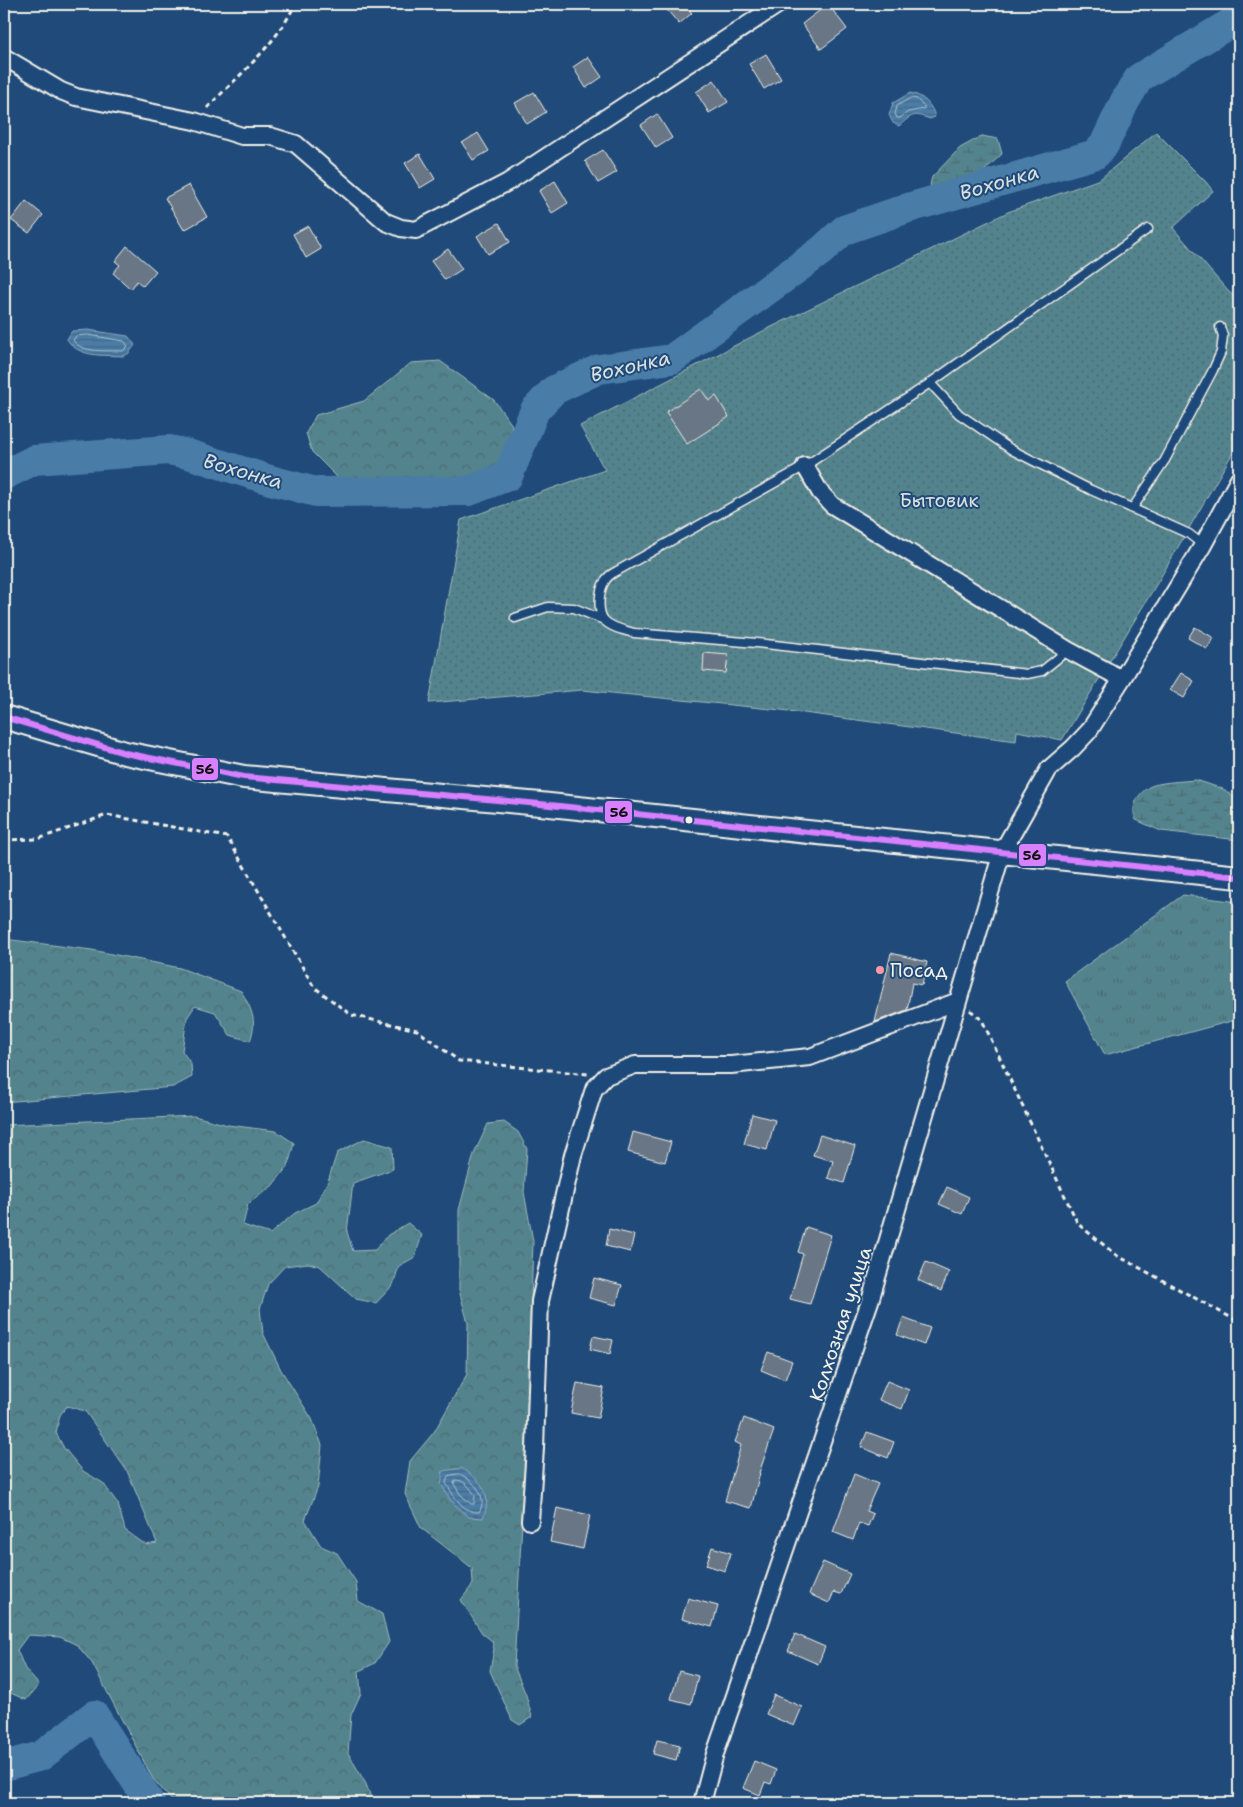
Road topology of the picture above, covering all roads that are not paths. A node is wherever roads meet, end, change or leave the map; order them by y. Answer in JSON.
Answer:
{"nodes":[{"id":1,"x":779,"y":4,"type":"edge"},
{"id":2,"x":4,"y":58,"type":"edge"},
{"id":3,"x":1148,"y":230,"type":"dead end"},
{"id":4,"x":1220,"y":327,"type":"dead end"},
{"id":5,"x":930,"y":383,"type":"junction"},
{"id":6,"x":805,"y":466,"type":"junction"},
{"id":7,"x":1239,"y":479,"type":"edge"},
{"id":8,"x":1132,"y":509,"type":"junction"},
{"id":9,"x":1203,"y":545,"type":"junction"},
{"id":10,"x":515,"y":618,"type":"dead end"},
{"id":11,"x":604,"y":620,"type":"junction"},
{"id":12,"x":1068,"y":650,"type":"junction"},
{"id":13,"x":1122,"y":680,"type":"junction"},
{"id":14,"x":4,"y":718,"type":"edge"},
{"id":15,"x":1002,"y":852,"type":"junction"},
{"id":16,"x":1239,"y":877,"type":"edge"},
{"id":17,"x":958,"y":1000,"type":"junction"},
{"id":18,"x":530,"y":1521,"type":"dead end"},
{"id":19,"x":702,"y":1803,"type":"edge"}],
"edges":[{"from":1,"to":2,"type":"street"},
{"from":3,"to":5,"type":"lane"},
{"from":4,"to":8,"type":"lane"},
{"from":5,"to":6,"type":"lane"},
{"from":5,"to":8,"type":"lane"},
{"from":6,"to":11,"type":"lane"},
{"from":6,"to":12,"type":"street"},
{"from":7,"to":9,"type":"street","name":"Колхозная улица"},
{"from":8,"to":9,"type":"lane"},
{"from":9,"to":13,"type":"street","name":"Колхозная улица"},
{"from":10,"to":11,"type":"lane"},
{"from":11,"to":12,"type":"lane"},
{"from":12,"to":13,"type":"street"},
{"from":13,"to":15,"type":"street","name":"Колхозная улица"},
{"from":14,"to":15,"type":"main road"},
{"from":15,"to":16,"type":"main road"},
{"from":15,"to":17,"type":"street","name":"Колхозная улица"},
{"from":17,"to":18,"type":"street"},
{"from":17,"to":19,"type":"street","name":"Колхозная улица"}]}
